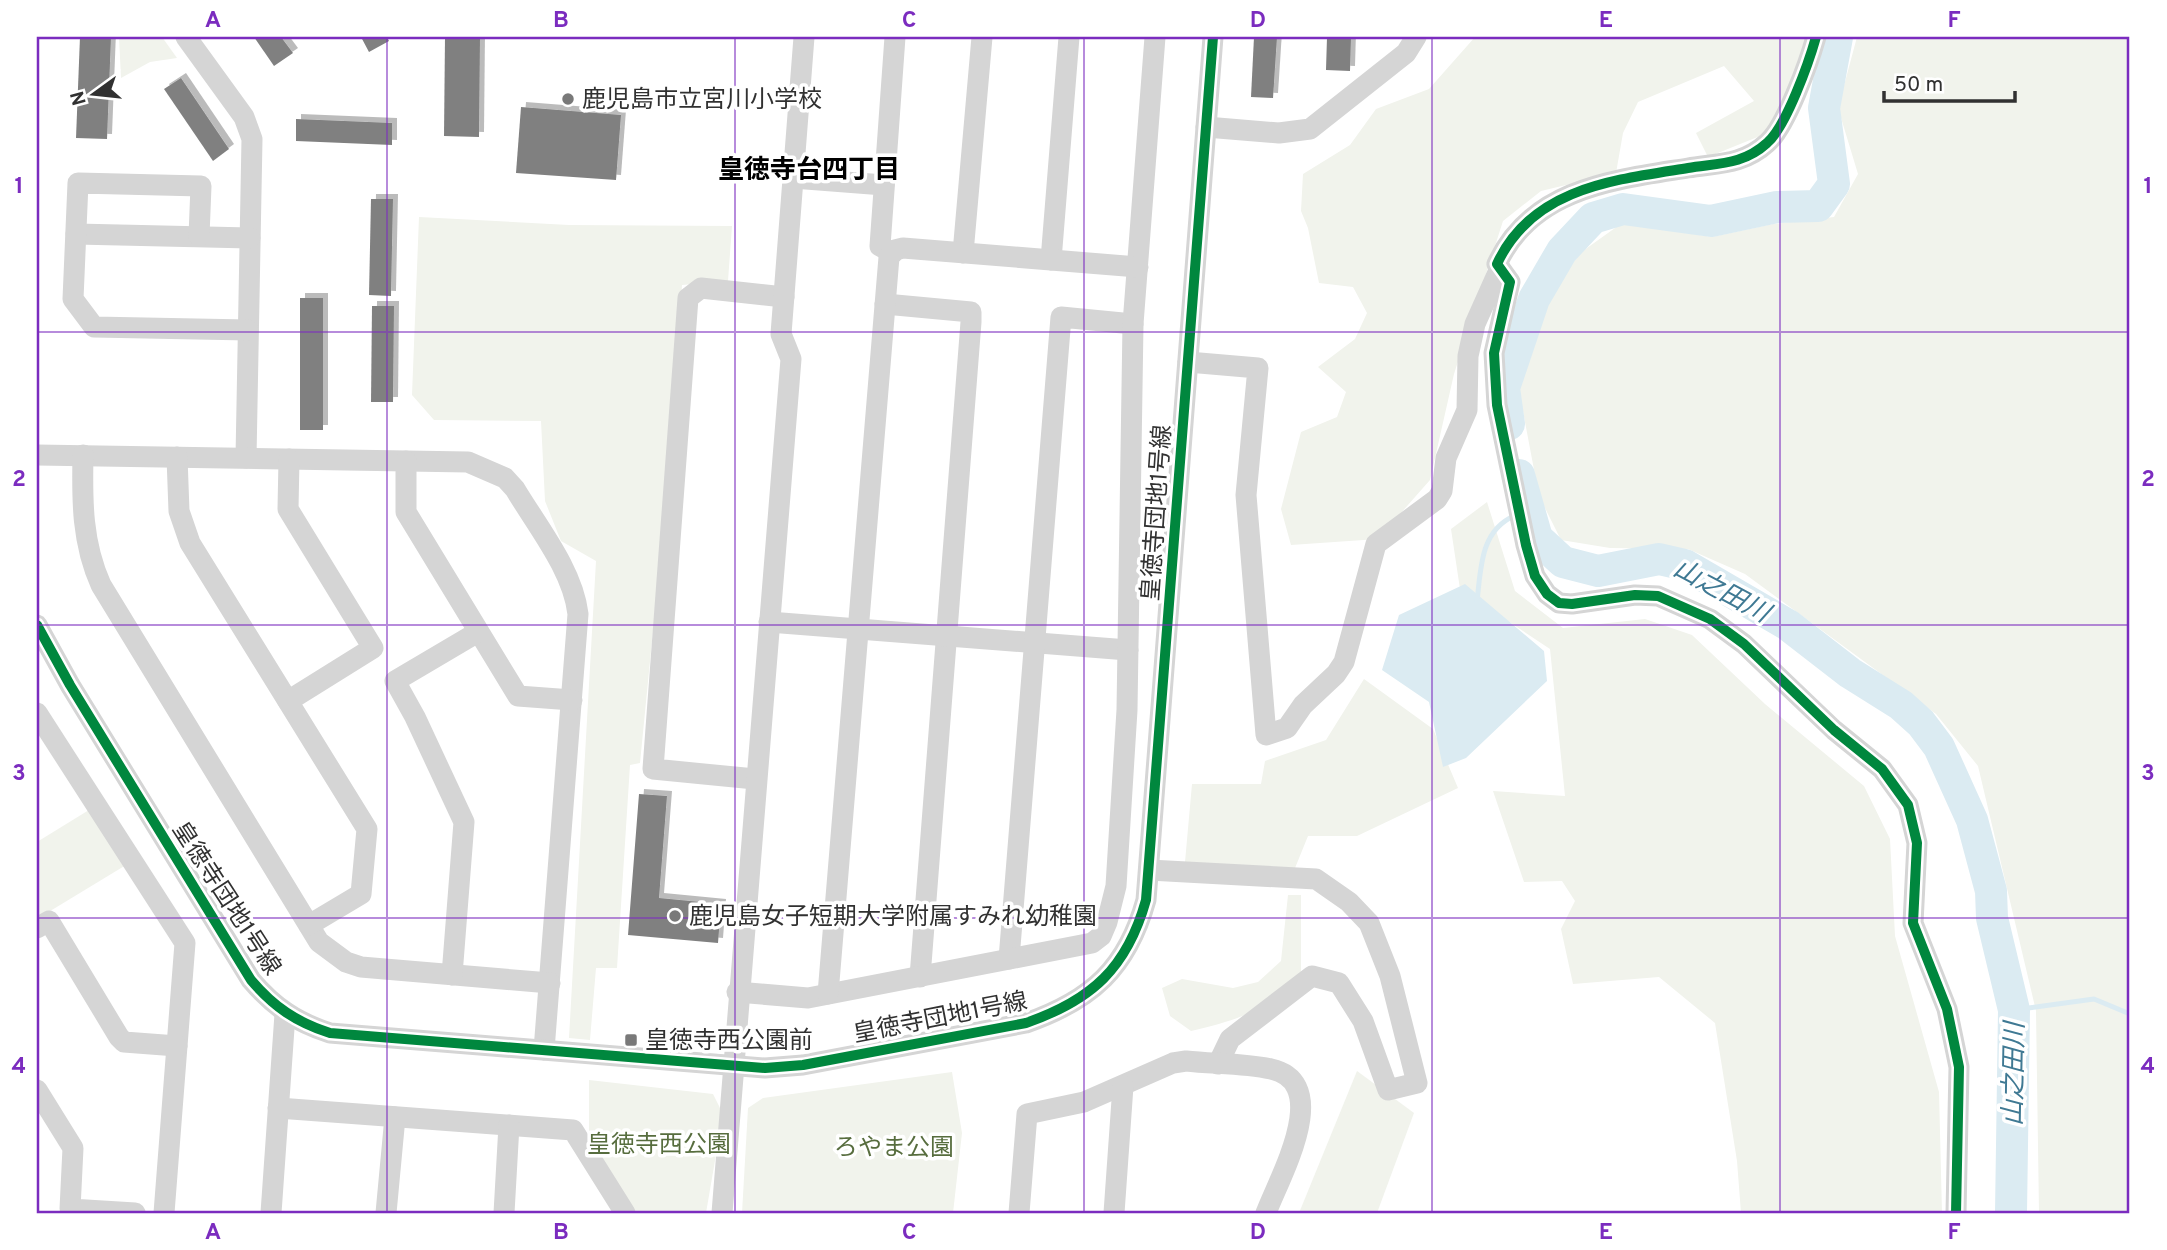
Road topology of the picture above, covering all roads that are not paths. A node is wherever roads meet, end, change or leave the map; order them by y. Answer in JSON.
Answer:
{"nodes":[{"id":1,"x":186,"y":37,"type":"edge"},
{"id":2,"x":804,"y":37,"type":"edge"},
{"id":3,"x":895,"y":37,"type":"edge"},
{"id":4,"x":982,"y":37,"type":"edge"},
{"id":5,"x":1069,"y":37,"type":"edge"},
{"id":6,"x":1155,"y":37,"type":"edge"},
{"id":7,"x":1213,"y":37,"type":"edge"},
{"id":8,"x":1416,"y":37,"type":"edge"},
{"id":9,"x":1816,"y":37,"type":"edge"},
{"id":10,"x":1206,"y":127,"type":"junction"},
{"id":11,"x":793,"y":178,"type":"junction"},
{"id":12,"x":884,"y":185,"type":"junction"},
{"id":13,"x":76,"y":234,"type":"junction"},
{"id":14,"x":199,"y":236,"type":"junction"},
{"id":15,"x":250,"y":238,"type":"junction"},
{"id":16,"x":892,"y":253,"type":"junction"},
{"id":17,"x":962,"y":253,"type":"junction"},
{"id":18,"x":1051,"y":260,"type":"junction"},
{"id":19,"x":1138,"y":267,"type":"junction"},
{"id":20,"x":1500,"y":268,"type":"junction"},
{"id":21,"x":784,"y":297,"type":"junction"},
{"id":22,"x":885,"y":304,"type":"junction"},
{"id":23,"x":1133,"y":324,"type":"junction"},
{"id":24,"x":248,"y":330,"type":"junction"},
{"id":25,"x":1188,"y":362,"type":"junction"},
{"id":26,"x":37,"y":454,"type":"edge"},
{"id":27,"x":83,"y":455,"type":"junction"},
{"id":28,"x":177,"y":457,"type":"junction"},
{"id":29,"x":246,"y":458,"type":"junction"},
{"id":30,"x":289,"y":459,"type":"junction"},
{"id":31,"x":406,"y":461,"type":"junction"},
{"id":32,"x":769,"y":622,"type":"junction"},
{"id":33,"x":37,"y":625,"type":"edge"},
{"id":34,"x":859,"y":629,"type":"junction"},
{"id":35,"x":478,"y":632,"type":"junction"},
{"id":36,"x":946,"y":636,"type":"junction"},
{"id":37,"x":1035,"y":643,"type":"junction"},
{"id":38,"x":1128,"y":650,"type":"junction"},
{"id":39,"x":572,"y":700,"type":"junction"},
{"id":40,"x":288,"y":701,"type":"junction"},
{"id":41,"x":37,"y":713,"type":"edge"},
{"id":42,"x":755,"y":779,"type":"junction"},
{"id":43,"x":1149,"y":870,"type":"junction"},
{"id":44,"x":309,"y":925,"type":"junction"},
{"id":45,"x":37,"y":928,"type":"edge"},
{"id":46,"x":1009,"y":959,"type":"junction"},
{"id":47,"x":452,"y":975,"type":"junction"},
{"id":48,"x":920,"y":977,"type":"junction"},
{"id":49,"x":550,"y":983,"type":"junction"},
{"id":50,"x":737,"y":992,"type":"junction"},
{"id":51,"x":828,"y":994,"type":"junction"},
{"id":52,"x":285,"y":1014,"type":"junction"},
{"id":53,"x":177,"y":1046,"type":"junction"},
{"id":54,"x":544,"y":1050,"type":"junction"},
{"id":55,"x":1218,"y":1064,"type":"junction"},
{"id":56,"x":732,"y":1067,"type":"junction"},
{"id":57,"x":1123,"y":1086,"type":"junction"},
{"id":58,"x":37,"y":1090,"type":"edge"},
{"id":59,"x":278,"y":1108,"type":"junction"},
{"id":60,"x":395,"y":1117,"type":"junction"},
{"id":61,"x":509,"y":1125,"type":"junction"},
{"id":62,"x":135,"y":1213,"type":"edge"},
{"id":63,"x":164,"y":1213,"type":"edge"},
{"id":64,"x":271,"y":1213,"type":"edge"},
{"id":65,"x":386,"y":1213,"type":"edge"},
{"id":66,"x":504,"y":1213,"type":"edge"},
{"id":67,"x":625,"y":1213,"type":"edge"},
{"id":68,"x":722,"y":1213,"type":"edge"},
{"id":69,"x":1019,"y":1213,"type":"edge"},
{"id":70,"x":1114,"y":1213,"type":"edge"},
{"id":71,"x":1266,"y":1213,"type":"edge"},
{"id":72,"x":1956,"y":1213,"type":"edge"}],
"edges":[{"from":1,"to":15,"type":"street"},
{"from":2,"to":11,"type":"street"},
{"from":3,"to":12,"type":"street"},
{"from":4,"to":17,"type":"street"},
{"from":5,"to":18,"type":"street"},
{"from":6,"to":19,"type":"street"},
{"from":7,"to":10,"type":"street","name":"皇徳寺団地1号線"},
{"from":8,"to":10,"type":"street"},
{"from":9,"to":20,"type":"street"},
{"from":10,"to":25,"type":"street","name":"皇徳寺団地1号線"},
{"from":11,"to":12,"type":"street"},
{"from":11,"to":21,"type":"street"},
{"from":12,"to":16,"type":"street"},
{"from":13,"to":14,"type":"street"},
{"from":13,"to":14,"type":"street"},
{"from":13,"to":24,"type":"street"},
{"from":14,"to":15,"type":"street"},
{"from":15,"to":24,"type":"street"},
{"from":16,"to":17,"type":"street"},
{"from":16,"to":22,"type":"street"},
{"from":17,"to":18,"type":"street"},
{"from":18,"to":19,"type":"street"},
{"from":19,"to":23,"type":"street"},
{"from":20,"to":25,"type":"street"},
{"from":20,"to":72,"type":"street"},
{"from":21,"to":32,"type":"street"},
{"from":21,"to":42,"type":"street"},
{"from":22,"to":34,"type":"street"},
{"from":22,"to":36,"type":"street"},
{"from":23,"to":37,"type":"street"},
{"from":23,"to":38,"type":"street"},
{"from":24,"to":29,"type":"street"},
{"from":25,"to":43,"type":"street","name":"皇徳寺団地1号線"},
{"from":26,"to":27,"type":"street"},
{"from":27,"to":28,"type":"street"},
{"from":27,"to":44,"type":"street"},
{"from":28,"to":29,"type":"street"},
{"from":28,"to":40,"type":"street"},
{"from":29,"to":30,"type":"street"},
{"from":30,"to":31,"type":"street"},
{"from":30,"to":40,"type":"street"},
{"from":31,"to":35,"type":"street"},
{"from":31,"to":39,"type":"street"},
{"from":32,"to":34,"type":"street"},
{"from":32,"to":42,"type":"street"},
{"from":33,"to":52,"type":"street","name":"皇徳寺団地1号線"},
{"from":34,"to":36,"type":"street"},
{"from":34,"to":51,"type":"street"},
{"from":35,"to":39,"type":"street"},
{"from":35,"to":47,"type":"street"},
{"from":36,"to":37,"type":"street"},
{"from":36,"to":48,"type":"street"},
{"from":37,"to":38,"type":"street"},
{"from":37,"to":46,"type":"street"},
{"from":38,"to":46,"type":"street"},
{"from":39,"to":49,"type":"street"},
{"from":40,"to":44,"type":"street"},
{"from":41,"to":53,"type":"street"},
{"from":42,"to":50,"type":"street"},
{"from":43,"to":55,"type":"street"},
{"from":43,"to":56,"type":"street","name":"皇徳寺団地1号線"},
{"from":44,"to":47,"type":"street"},
{"from":45,"to":53,"type":"street"},
{"from":46,"to":48,"type":"street"},
{"from":47,"to":49,"type":"street"},
{"from":48,"to":51,"type":"street"},
{"from":49,"to":54,"type":"street"},
{"from":50,"to":51,"type":"street"},
{"from":50,"to":56,"type":"street"},
{"from":52,"to":54,"type":"street","name":"皇徳寺団地1号線"},
{"from":52,"to":59,"type":"street"},
{"from":53,"to":63,"type":"street"},
{"from":54,"to":56,"type":"street","name":"皇徳寺団地1号線"},
{"from":55,"to":57,"type":"street"},
{"from":55,"to":71,"type":"street"},
{"from":56,"to":68,"type":"street"},
{"from":57,"to":69,"type":"street"},
{"from":57,"to":70,"type":"street"},
{"from":58,"to":62,"type":"street"},
{"from":59,"to":60,"type":"street"},
{"from":59,"to":64,"type":"street"},
{"from":60,"to":61,"type":"street"},
{"from":60,"to":65,"type":"street"},
{"from":61,"to":66,"type":"street"},
{"from":61,"to":67,"type":"street"}]}
